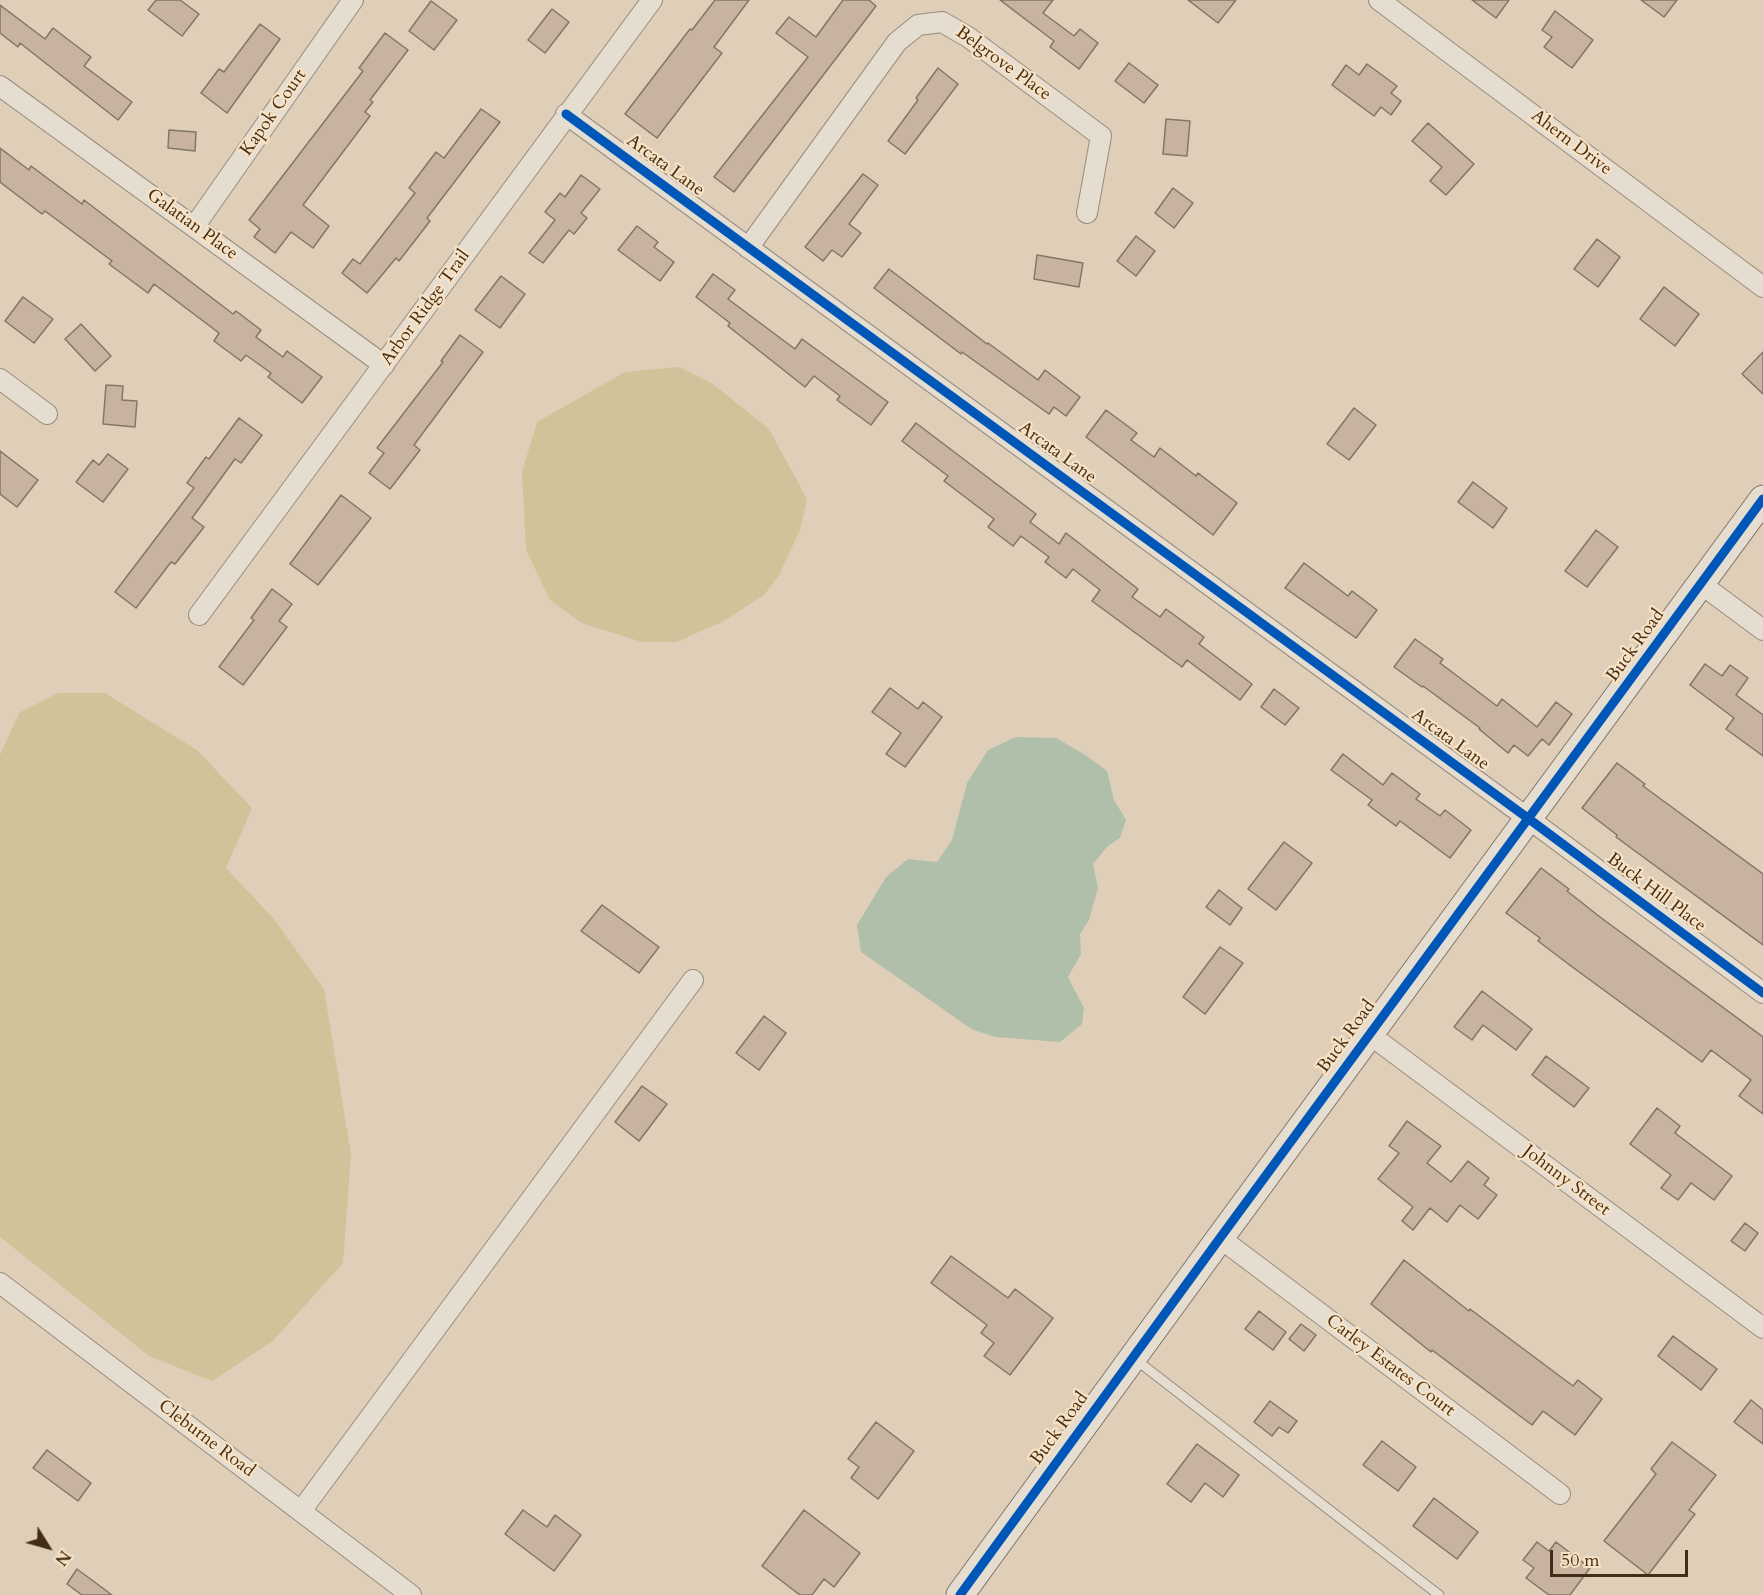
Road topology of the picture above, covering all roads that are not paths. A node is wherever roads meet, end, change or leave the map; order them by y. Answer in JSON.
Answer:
{"nodes":[{"id":1,"x":353,"y":0,"type":"edge"},
{"id":2,"x":652,"y":0,"type":"edge"},
{"id":3,"x":1379,"y":0,"type":"edge"},
{"id":4,"x":0,"y":86,"type":"edge"},
{"id":5,"x":566,"y":114,"type":"junction"},
{"id":6,"x":1087,"y":213,"type":"dead end"},
{"id":7,"x":194,"y":227,"type":"junction"},
{"id":8,"x":748,"y":248,"type":"junction"},
{"id":9,"x":1763,"y":287,"type":"edge"},
{"id":10,"x":384,"y":365,"type":"junction"},
{"id":11,"x":0,"y":379,"type":"edge"},
{"id":12,"x":47,"y":414,"type":"dead end"},
{"id":13,"x":1763,"y":500,"type":"edge"},
{"id":14,"x":1701,"y":584,"type":"junction"},
{"id":15,"x":199,"y":615,"type":"dead end"},
{"id":16,"x":1763,"y":630,"type":"edge"},
{"id":17,"x":1529,"y":819,"type":"junction"},
{"id":18,"x":693,"y":980,"type":"dead end"},
{"id":19,"x":1763,"y":993,"type":"edge"},
{"id":20,"x":1369,"y":1034,"type":"junction"},
{"id":21,"x":1220,"y":1238,"type":"junction"},
{"id":22,"x":0,"y":1283,"type":"edge"},
{"id":23,"x":1763,"y":1328,"type":"edge"},
{"id":24,"x":1133,"y":1358,"type":"junction"},
{"id":25,"x":1560,"y":1494,"type":"dead end"},
{"id":26,"x":301,"y":1511,"type":"junction"},
{"id":27,"x":411,"y":1595,"type":"edge"},
{"id":28,"x":960,"y":1595,"type":"edge"},
{"id":29,"x":1439,"y":1595,"type":"edge"}],
"edges":[{"from":1,"to":7,"type":"street","name":"Kapok Court"},
{"from":2,"to":5,"type":"street","name":"Arbor Ridge Trail"},
{"from":3,"to":9,"type":"street","name":"Ahern Drive"},
{"from":4,"to":7,"type":"street","name":"Galatian Place"},
{"from":5,"to":8,"type":"street","name":"Arcata Lane"},
{"from":5,"to":10,"type":"street","name":"Arbor Ridge Trail"},
{"from":6,"to":8,"type":"street","name":"Belgrove Place"},
{"from":7,"to":10,"type":"street","name":"Galatian Place"},
{"from":8,"to":17,"type":"street","name":"Arcata Lane"},
{"from":10,"to":15,"type":"street","name":"Arbor Ridge Trail"},
{"from":11,"to":12,"type":"street"},
{"from":13,"to":14,"type":"street","name":"Buck Road"},
{"from":14,"to":16,"type":"street"},
{"from":14,"to":17,"type":"street","name":"Buck Road"},
{"from":17,"to":19,"type":"street","name":"Buck Hill Place"},
{"from":17,"to":20,"type":"street","name":"Buck Road"},
{"from":18,"to":26,"type":"street"},
{"from":20,"to":21,"type":"street","name":"Buck Road"},
{"from":20,"to":23,"type":"street","name":"Johnny Street"},
{"from":21,"to":24,"type":"street","name":"Buck Road"},
{"from":21,"to":25,"type":"street","name":"Carley Estates Court"},
{"from":22,"to":26,"type":"street","name":"Cleburne Road"},
{"from":24,"to":28,"type":"street","name":"Buck Road"},
{"from":24,"to":29,"type":"lane"},
{"from":26,"to":27,"type":"street","name":"Cleburne Road"}]}
